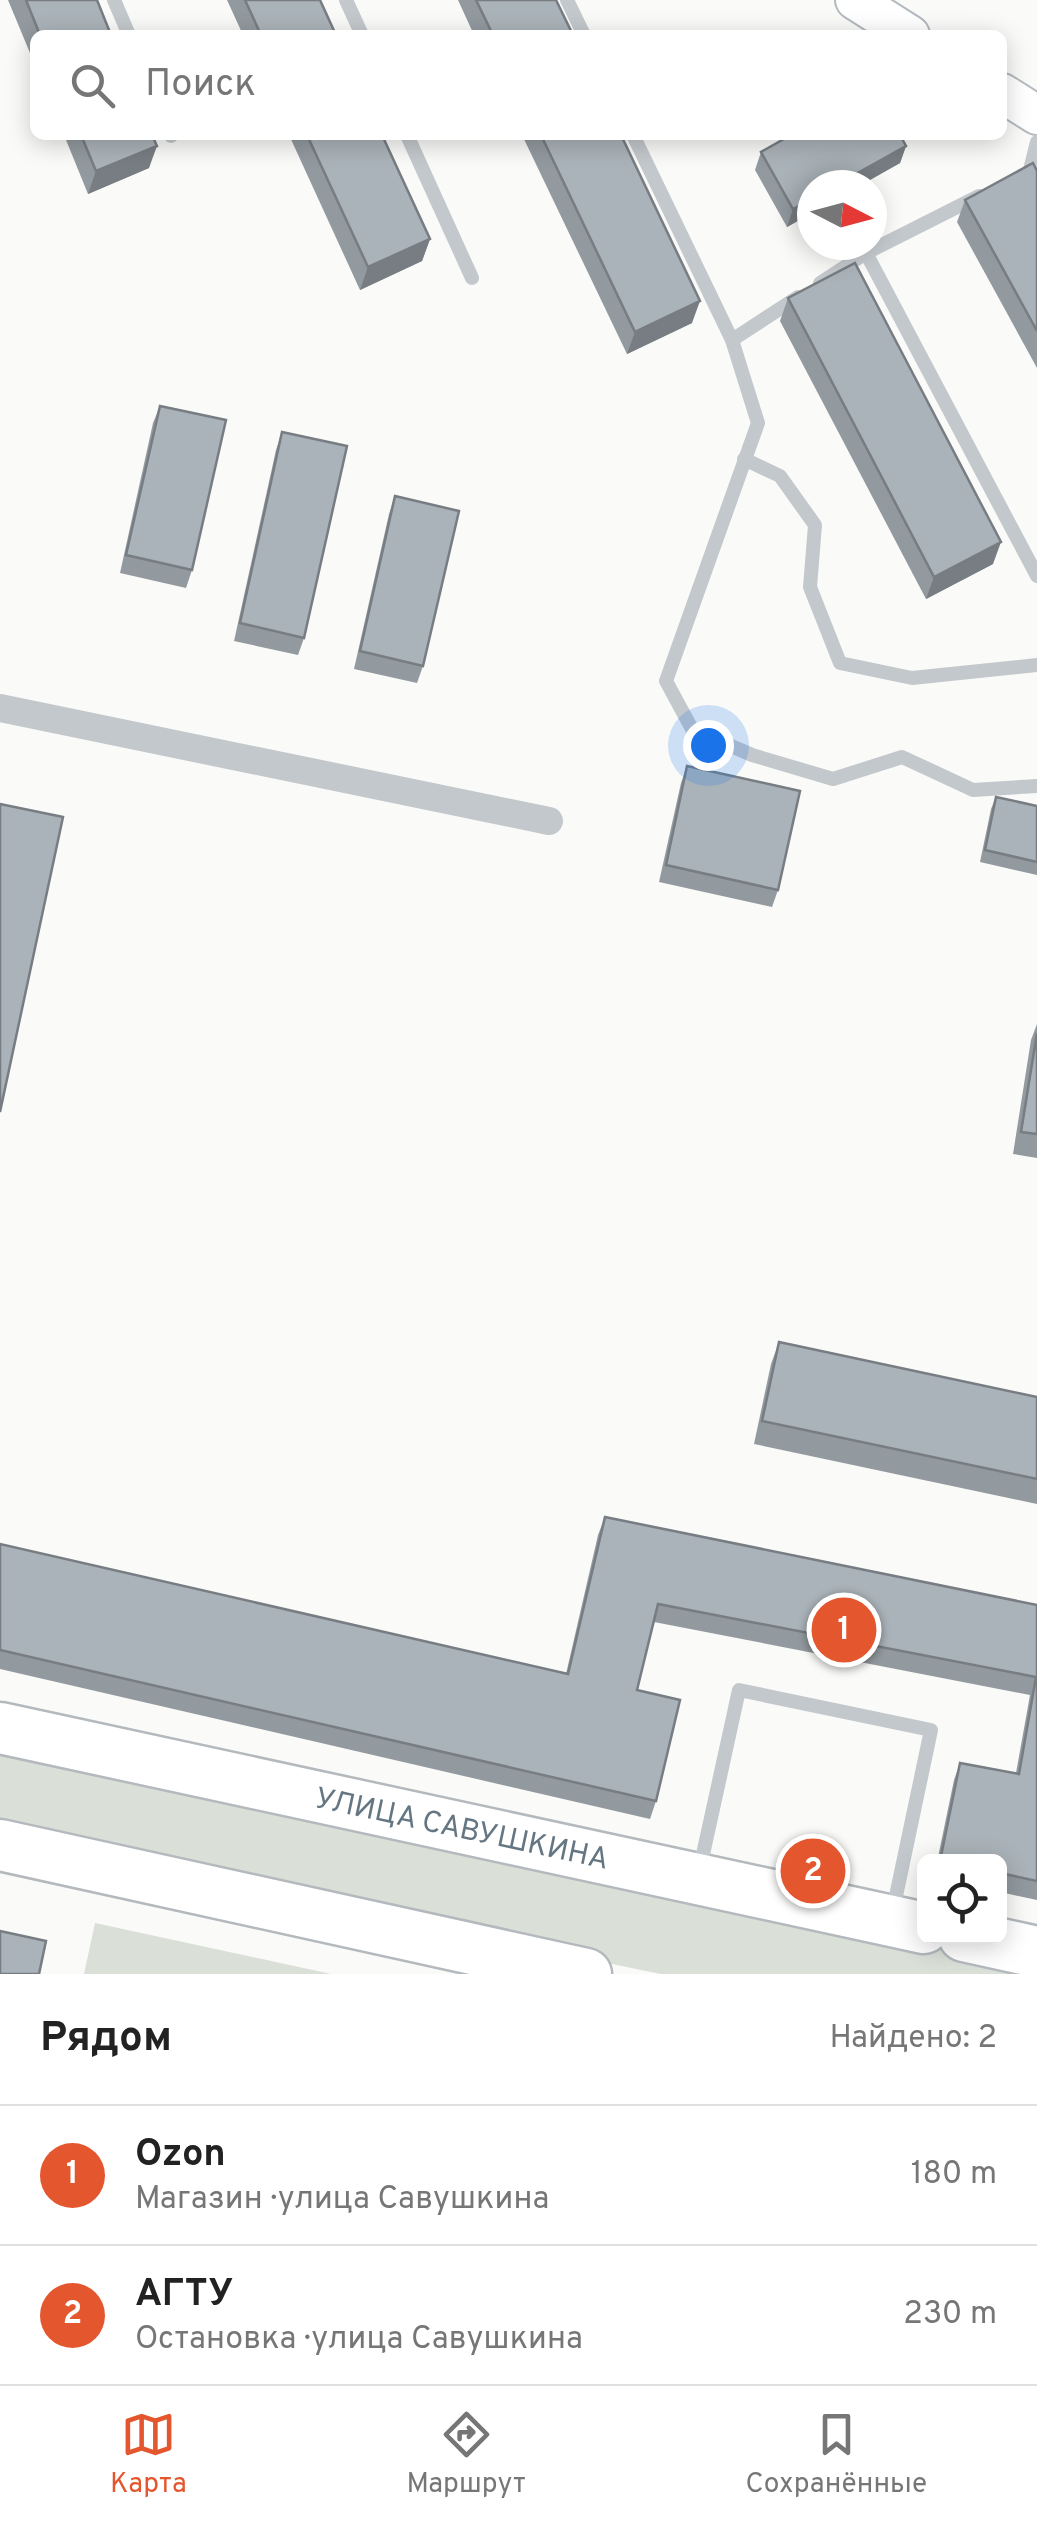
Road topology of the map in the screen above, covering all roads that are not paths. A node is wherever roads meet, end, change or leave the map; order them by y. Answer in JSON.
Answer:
{"nodes":[{"id":1,"x":114,"y":0,"type":"edge"},
{"id":2,"x":346,"y":0,"type":"edge"},
{"id":3,"x":568,"y":0,"type":"edge"},
{"id":4,"x":855,"y":0,"type":"edge"},
{"id":5,"x":127,"y":30,"type":"edge"},
{"id":6,"x":360,"y":30,"type":"edge"},
{"id":7,"x":582,"y":30,"type":"edge"},
{"id":8,"x":902,"y":30,"type":"edge"},
{"id":9,"x":1007,"y":96,"type":"edge"},
{"id":10,"x":1037,"y":116,"type":"edge"},
{"id":11,"x":410,"y":140,"type":"edge"},
{"id":12,"x":635,"y":140,"type":"edge"},
{"id":13,"x":1037,"y":142,"type":"edge"},
{"id":14,"x":1033,"y":175,"type":"edge"},
{"id":15,"x":1013,"y":178,"type":"edge"},
{"id":16,"x":997,"y":186,"type":"edge"},
{"id":17,"x":887,"y":242,"type":"edge"},
{"id":18,"x":855,"y":260,"type":"edge"},
{"id":19,"x":870,"y":260,"type":"edge"},
{"id":20,"x":472,"y":278,"type":"dead end"},
{"id":21,"x":732,"y":340,"type":"junction"},
{"id":22,"x":744,"y":459,"type":"junction"},
{"id":23,"x":1037,"y":576,"type":"edge"},
{"id":24,"x":1037,"y":665,"type":"edge"},
{"id":25,"x":0,"y":708,"type":"edge"},
{"id":26,"x":1037,"y":786,"type":"edge"},
{"id":27,"x":549,"y":822,"type":"dead end"},
{"id":28,"x":0,"y":1728,"type":"edge"},
{"id":29,"x":0,"y":1845,"type":"edge"},
{"id":30,"x":697,"y":1879,"type":"junction"},
{"id":31,"x":907,"y":1924,"type":"edge"},
{"id":32,"x":1000,"y":1944,"type":"edge"},
{"id":33,"x":1037,"y":1952,"type":"edge"},
{"id":34,"x":586,"y":1974,"type":"edge"}],
"edges":[{"from":1,"to":5,"type":"lane"},
{"from":2,"to":6,"type":"lane"},
{"from":3,"to":7,"type":"lane"},
{"from":4,"to":8,"type":"street"},
{"from":9,"to":10,"type":"street"},
{"from":11,"to":20,"type":"lane"},
{"from":12,"to":21,"type":"lane"},
{"from":13,"to":14,"type":"lane"},
{"from":14,"to":15,"type":"lane"},
{"from":16,"to":17,"type":"lane"},
{"from":18,"to":21,"type":"lane"},
{"from":19,"to":23,"type":"lane"},
{"from":21,"to":22,"type":"lane"},
{"from":22,"to":24,"type":"lane"},
{"from":22,"to":26,"type":"lane"},
{"from":25,"to":27,"type":"street"},
{"from":28,"to":30,"type":"highway","name":"УЛИЦА САВУШКИНА"},
{"from":29,"to":34,"type":"highway"},
{"from":30,"to":31,"type":"highway","name":"УЛИЦА САВУШКИНА"},
{"from":30,"to":31,"type":"lane"},
{"from":32,"to":33,"type":"highway"}]}
